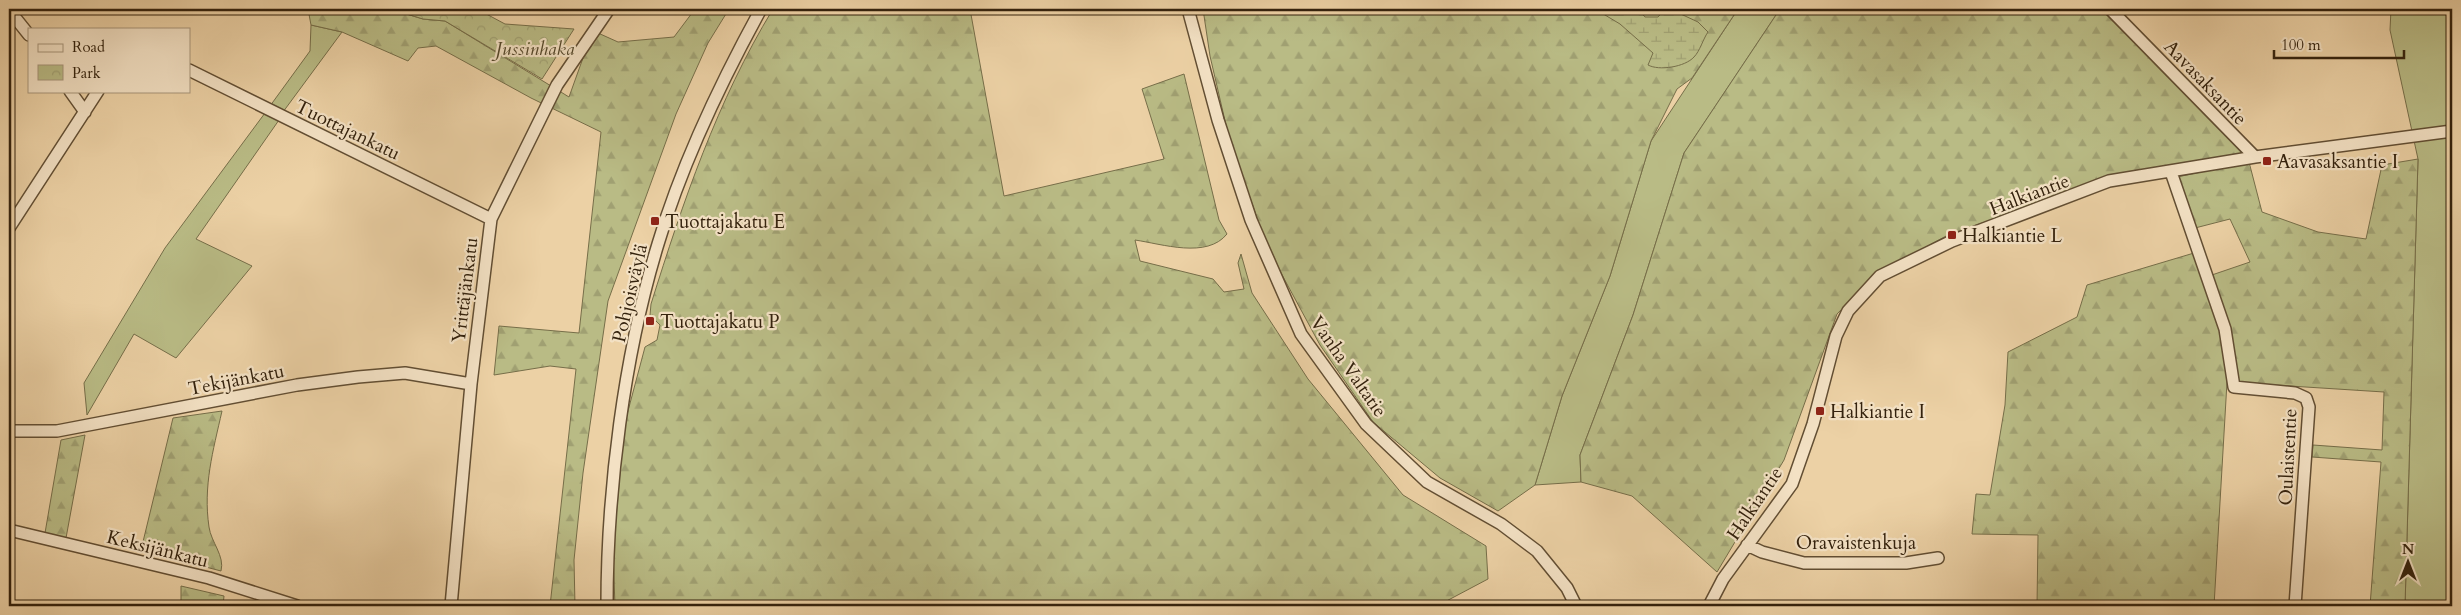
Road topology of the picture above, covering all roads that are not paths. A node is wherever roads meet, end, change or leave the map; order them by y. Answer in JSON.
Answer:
{"nodes":[{"id":1,"x":609,"y":9,"type":"edge"},
{"id":2,"x":761,"y":9,"type":"edge"},
{"id":3,"x":1188,"y":9,"type":"edge"},
{"id":4,"x":2110,"y":9,"type":"edge"},
{"id":5,"x":9,"y":10,"type":"edge"},
{"id":6,"x":28,"y":33,"type":"edge"},
{"id":7,"x":190,"y":70,"type":"edge"},
{"id":8,"x":71,"y":92,"type":"edge"},
{"id":9,"x":97,"y":92,"type":"edge"},
{"id":10,"x":85,"y":112,"type":"junction"},
{"id":11,"x":2452,"y":132,"type":"edge"},
{"id":12,"x":2255,"y":158,"type":"junction"},
{"id":13,"x":2171,"y":172,"type":"junction"},
{"id":14,"x":492,"y":219,"type":"junction"},
{"id":15,"x":9,"y":228,"type":"edge"},
{"id":16,"x":471,"y":384,"type":"junction"},
{"id":17,"x":9,"y":431,"type":"edge"},
{"id":18,"x":9,"y":530,"type":"edge"},
{"id":19,"x":1747,"y":544,"type":"junction"},
{"id":20,"x":1938,"y":558,"type":"dead end"},
{"id":21,"x":297,"y":606,"type":"edge"},
{"id":22,"x":451,"y":606,"type":"edge"},
{"id":23,"x":607,"y":606,"type":"edge"},
{"id":24,"x":1576,"y":606,"type":"edge"},
{"id":25,"x":1709,"y":606,"type":"edge"},
{"id":26,"x":2295,"y":606,"type":"edge"}],
"edges":[{"from":1,"to":14,"type":"street","name":"Yrittäjänkatu"},
{"from":2,"to":23,"type":"street","name":"Pohjoisväylä"},
{"from":3,"to":24,"type":"street","name":"Vanha Valtatie"},
{"from":4,"to":12,"type":"street","name":"Aavasaksantie"},
{"from":5,"to":6,"type":"street"},
{"from":7,"to":14,"type":"street","name":"Tuottajankatu"},
{"from":8,"to":10,"type":"street"},
{"from":9,"to":10,"type":"street"},
{"from":10,"to":15,"type":"street"},
{"from":11,"to":12,"type":"street","name":"Halkiantie"},
{"from":12,"to":13,"type":"street","name":"Halkiantie"},
{"from":13,"to":19,"type":"street","name":"Halkiantie"},
{"from":13,"to":26,"type":"street","name":"Oulaistentie"},
{"from":14,"to":16,"type":"street","name":"Yrittäjänkatu"},
{"from":16,"to":17,"type":"street","name":"Tekijänkatu"},
{"from":16,"to":22,"type":"street","name":"Yrittäjänkatu"},
{"from":18,"to":21,"type":"street","name":"Keksijänkatu"},
{"from":19,"to":20,"type":"street","name":"Oravaistenkuja"},
{"from":19,"to":25,"type":"street","name":"Halkiantie"}]}
